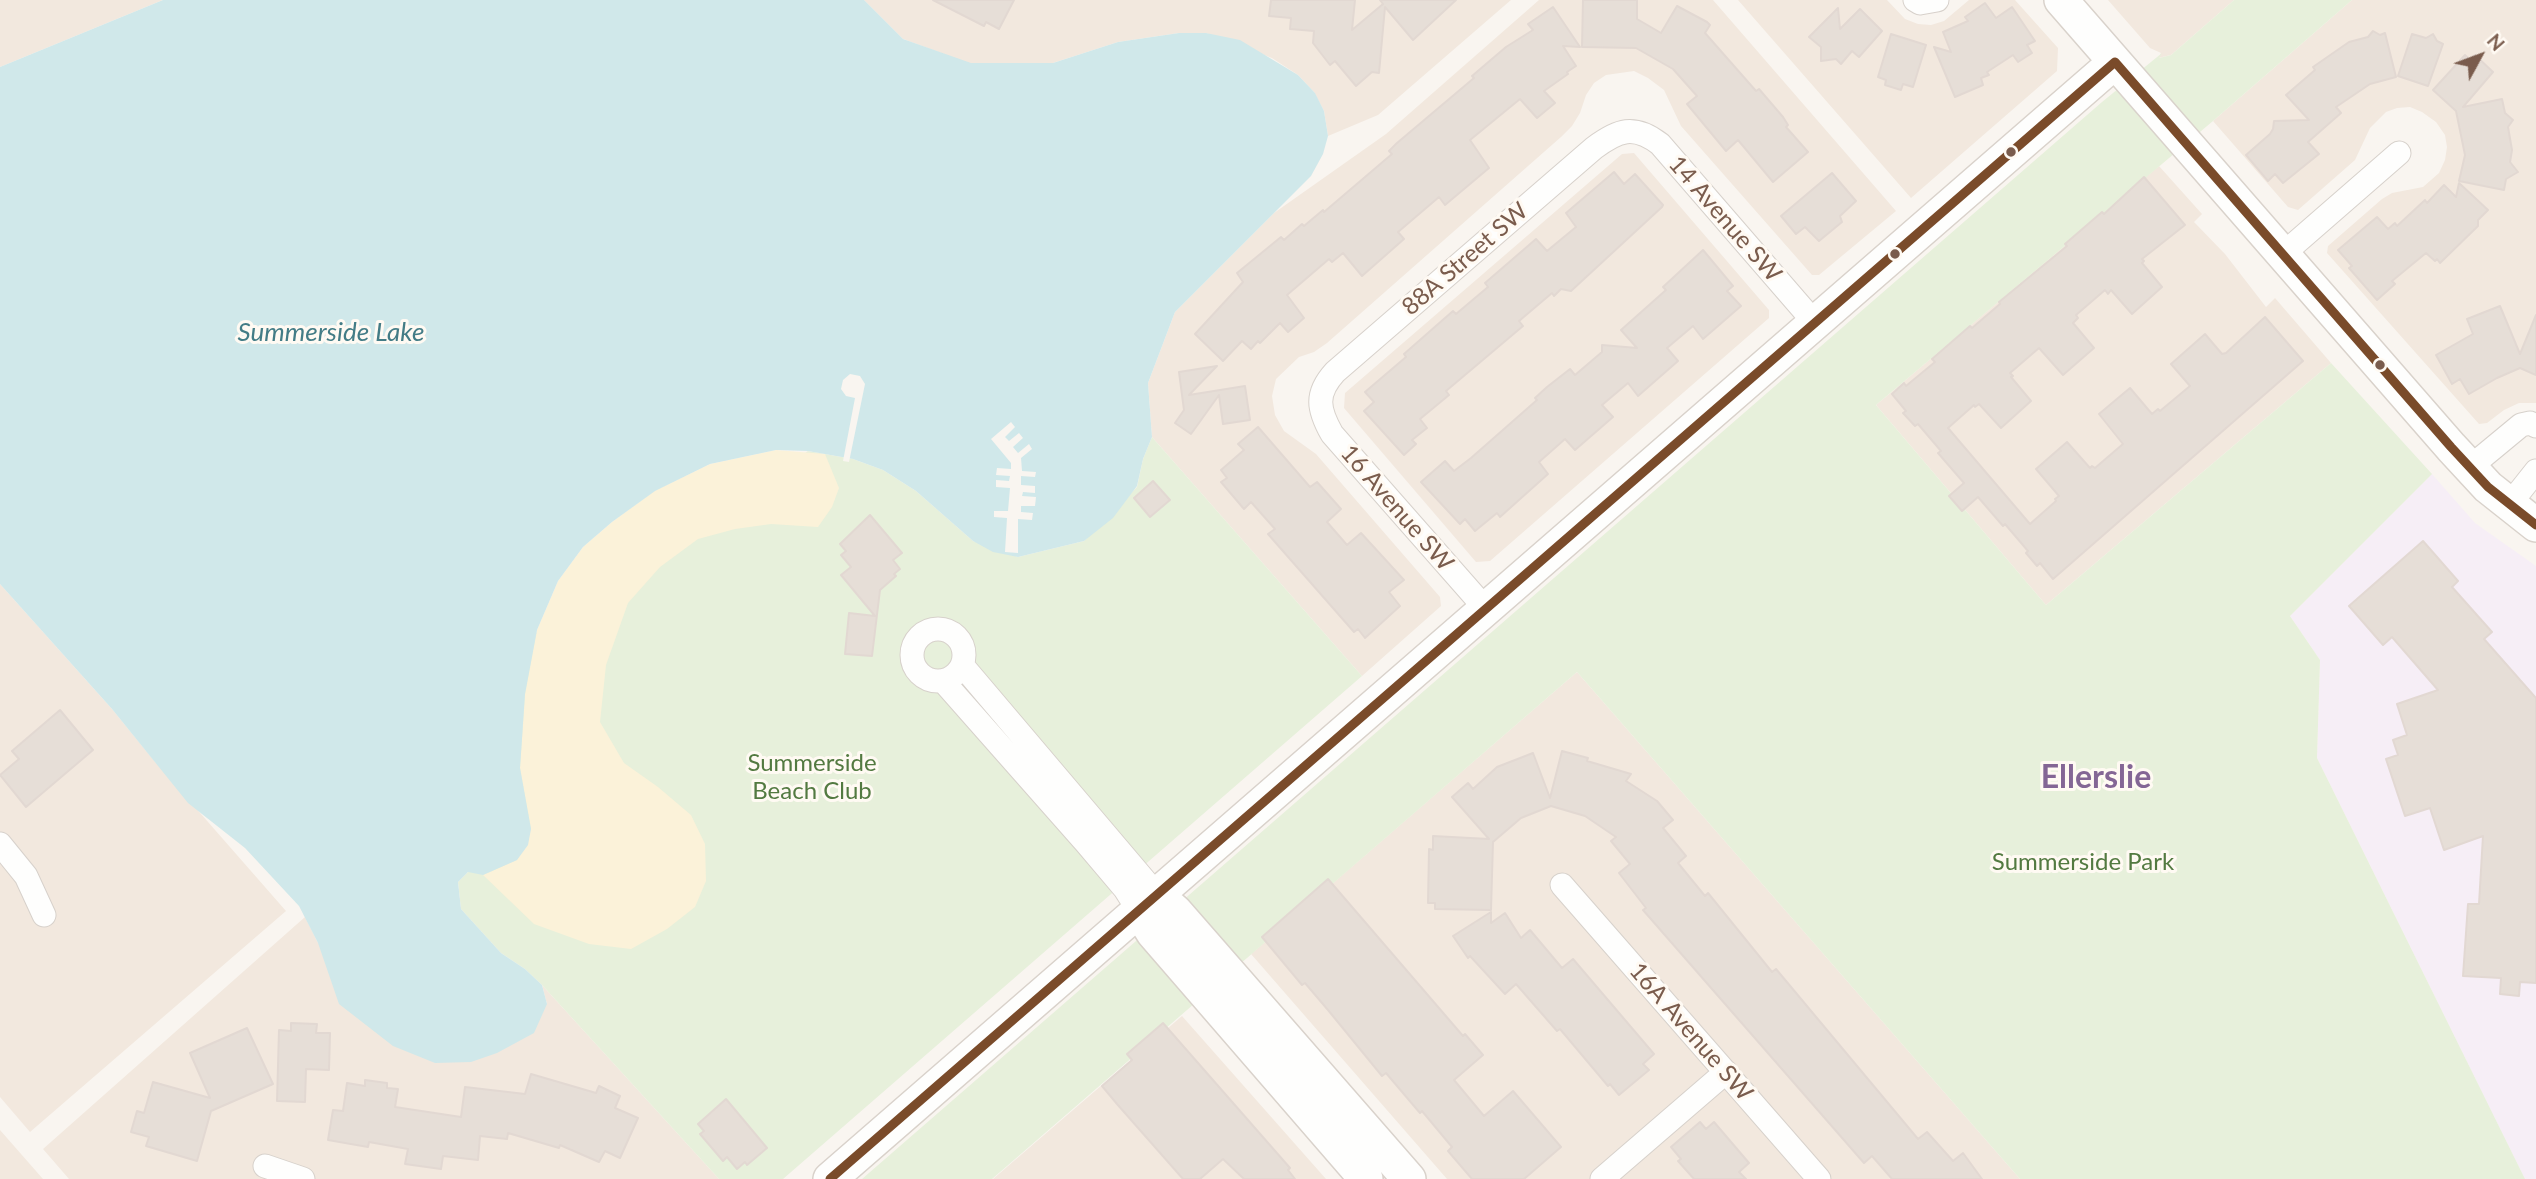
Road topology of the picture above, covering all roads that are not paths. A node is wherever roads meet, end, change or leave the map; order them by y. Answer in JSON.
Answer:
{"nodes":[{"id":1,"x":1915,"y":0,"type":"edge"},
{"id":2,"x":1937,"y":0,"type":"edge"},
{"id":3,"x":2061,"y":0,"type":"edge"},
{"id":4,"x":2115,"y":62,"type":"junction"},
{"id":5,"x":1626,"y":132,"type":"joint"},
{"id":6,"x":2399,"y":153,"type":"dead end"},
{"id":7,"x":2283,"y":254,"type":"junction"},
{"id":8,"x":1815,"y":323,"type":"junction"},
{"id":9,"x":1320,"y":401,"type":"joint"},
{"id":10,"x":2536,"y":426,"type":"edge"},
{"id":11,"x":2469,"y":468,"type":"junction"},
{"id":12,"x":2536,"y":471,"type":"edge"},
{"id":13,"x":2509,"y":505,"type":"junction"},
{"id":14,"x":2536,"y":524,"type":"edge"},
{"id":15,"x":1485,"y":608,"type":"junction"},
{"id":16,"x":962,"y":665,"type":"junction"},
{"id":17,"x":943,"y":681,"type":"junction"},
{"id":18,"x":0,"y":844,"type":"edge"},
{"id":19,"x":1562,"y":885,"type":"dead end"},
{"id":20,"x":1148,"y":903,"type":"junction"},
{"id":21,"x":44,"y":915,"type":"dead end"},
{"id":22,"x":1726,"y":1072,"type":"junction"},
{"id":23,"x":265,"y":1166,"type":"dead end"},
{"id":24,"x":303,"y":1179,"type":"edge"},
{"id":25,"x":830,"y":1179,"type":"edge"},
{"id":26,"x":1366,"y":1179,"type":"edge"},
{"id":27,"x":1409,"y":1179,"type":"edge"},
{"id":28,"x":1602,"y":1179,"type":"edge"},
{"id":29,"x":1819,"y":1179,"type":"edge"}],
"edges":[{"from":1,"to":2,"type":"street"},
{"from":3,"to":4,"type":"street"},
{"from":4,"to":7,"type":"street"},
{"from":4,"to":8,"type":"street"},
{"from":5,"to":8,"type":"street","name":"14 Avenue SW"},
{"from":5,"to":9,"type":"street","name":"88A Street SW"},
{"from":6,"to":7,"type":"street"},
{"from":7,"to":11,"type":"street"},
{"from":8,"to":15,"type":"street"},
{"from":9,"to":15,"type":"street","name":"16 Avenue SW"},
{"from":10,"to":11,"type":"street"},
{"from":11,"to":13,"type":"street"},
{"from":12,"to":13,"type":"street"},
{"from":13,"to":14,"type":"street"},
{"from":15,"to":20,"type":"street"},
{"from":16,"to":17,"type":"street"},
{"from":16,"to":17,"type":"street"},
{"from":16,"to":20,"type":"street"},
{"from":17,"to":20,"type":"street"},
{"from":18,"to":21,"type":"street"},
{"from":19,"to":22,"type":"street","name":"16A Avenue SW"},
{"from":20,"to":25,"type":"street"},
{"from":20,"to":26,"type":"street"},
{"from":20,"to":27,"type":"street"},
{"from":22,"to":28,"type":"street"},
{"from":22,"to":29,"type":"street","name":"16A Avenue SW"},
{"from":23,"to":24,"type":"street"}]}
